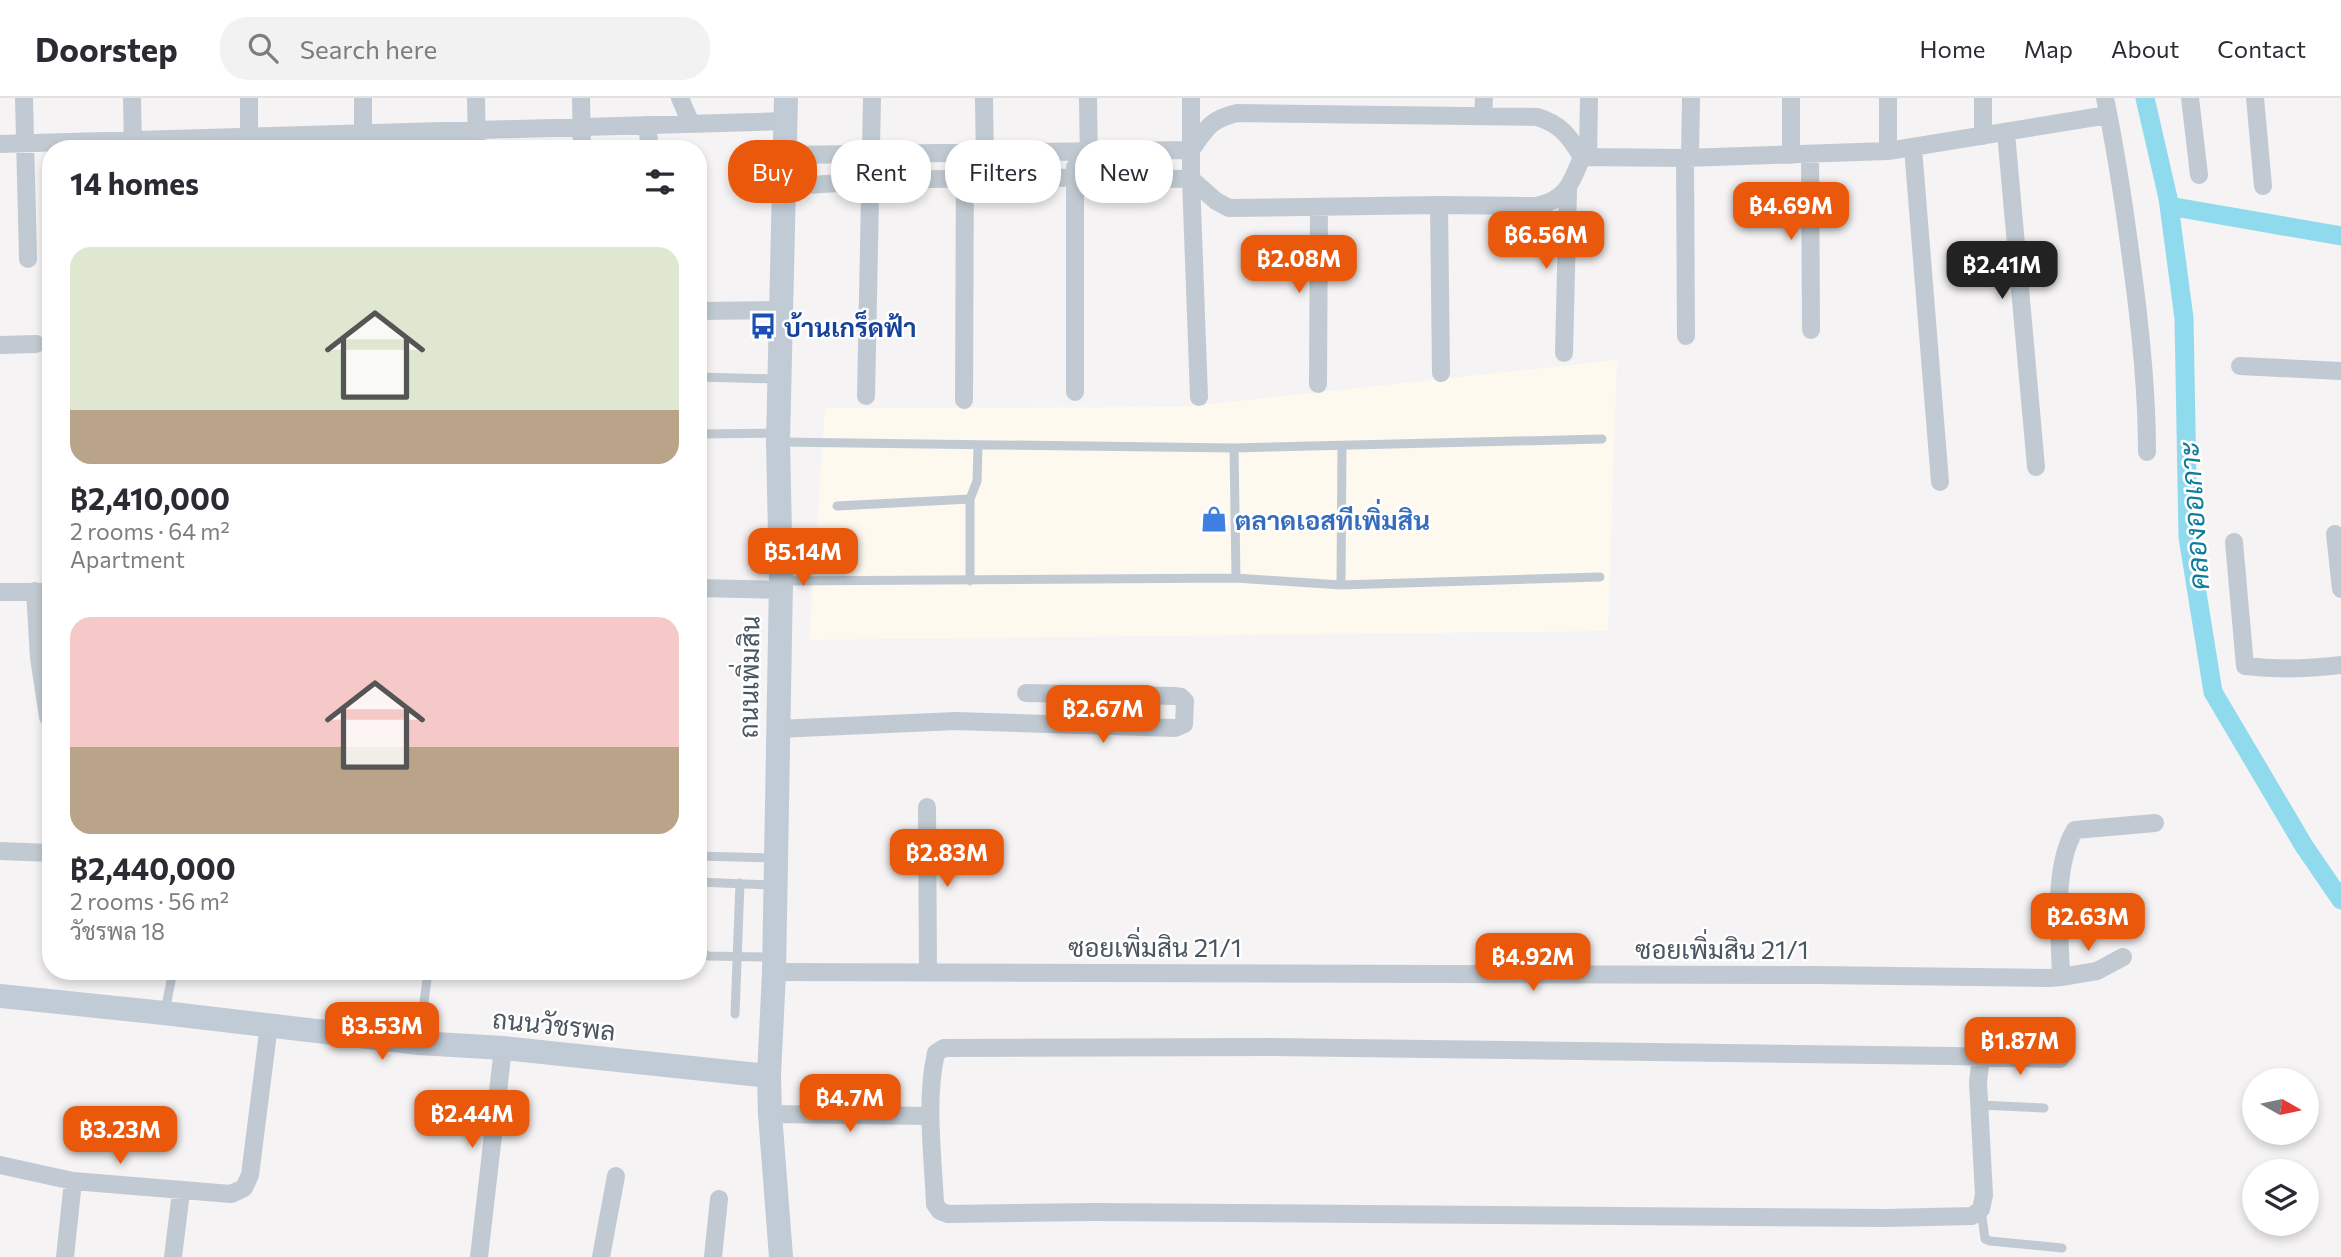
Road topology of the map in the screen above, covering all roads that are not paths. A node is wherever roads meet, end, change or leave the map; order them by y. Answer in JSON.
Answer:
{"nodes":[{"id":1,"x":24,"y":98,"type":"edge"},
{"id":2,"x":132,"y":98,"type":"edge"},
{"id":3,"x":249,"y":98,"type":"edge"},
{"id":4,"x":363,"y":98,"type":"edge"},
{"id":5,"x":476,"y":98,"type":"edge"},
{"id":6,"x":581,"y":98,"type":"edge"},
{"id":7,"x":680,"y":98,"type":"edge"},
{"id":8,"x":873,"y":98,"type":"edge"},
{"id":9,"x":984,"y":98,"type":"edge"},
{"id":10,"x":1088,"y":98,"type":"edge"},
{"id":11,"x":1191,"y":98,"type":"edge"},
{"id":12,"x":1589,"y":98,"type":"edge"},
{"id":13,"x":1691,"y":98,"type":"edge"},
{"id":14,"x":1791,"y":98,"type":"edge"},
{"id":15,"x":1888,"y":98,"type":"edge"},
{"id":16,"x":1983,"y":98,"type":"edge"},
{"id":17,"x":2190,"y":98,"type":"edge"},
{"id":18,"x":2255,"y":98,"type":"edge"},
{"id":19,"x":1289,"y":106,"type":"edge"},
{"id":20,"x":1385,"y":106,"type":"edge"},
{"id":21,"x":1483,"y":107,"type":"edge"},
{"id":22,"x":2107,"y":107,"type":"edge"},
{"id":23,"x":786,"y":110,"type":"edge"},
{"id":24,"x":691,"y":124,"type":"junction"},
{"id":25,"x":647,"y":125,"type":"junction"},
{"id":26,"x":582,"y":127,"type":"junction"},
{"id":27,"x":477,"y":130,"type":"junction"},
{"id":28,"x":2006,"y":133,"type":"junction"},
{"id":29,"x":1983,"y":136,"type":"junction"},
{"id":30,"x":133,"y":140,"type":"edge"},
{"id":31,"x":249,"y":140,"type":"edge"},
{"id":32,"x":363,"y":140,"type":"edge"},
{"id":33,"x":373,"y":140,"type":"edge"},
{"id":34,"x":477,"y":140,"type":"edge"},
{"id":35,"x":582,"y":140,"type":"edge"},
{"id":36,"x":649,"y":140,"type":"edge"},
{"id":37,"x":785,"y":140,"type":"edge"},
{"id":38,"x":871,"y":140,"type":"edge"},
{"id":39,"x":985,"y":140,"type":"edge"},
{"id":40,"x":1083,"y":140,"type":"edge"},
{"id":41,"x":24,"y":143,"type":"junction"},
{"id":42,"x":42,"y":143,"type":"edge"},
{"id":43,"x":0,"y":144,"type":"edge"},
{"id":44,"x":1913,"y":148,"type":"junction"},
{"id":45,"x":1173,"y":150,"type":"edge"},
{"id":46,"x":1191,"y":150,"type":"junction"},
{"id":47,"x":1888,"y":151,"type":"junction"},
{"id":48,"x":1810,"y":154,"type":"junction"},
{"id":49,"x":1791,"y":155,"type":"junction"},
{"id":50,"x":1585,"y":157,"type":"junction"},
{"id":51,"x":1688,"y":158,"type":"junction"},
{"id":52,"x":2199,"y":175,"type":"dead end"},
{"id":53,"x":1173,"y":179,"type":"edge"},
{"id":54,"x":1191,"y":179,"type":"junction"},
{"id":55,"x":2263,"y":186,"type":"dead end"},
{"id":56,"x":1567,"y":190,"type":"junction"},
{"id":57,"x":783,"y":203,"type":"edge"},
{"id":58,"x":870,"y":203,"type":"edge"},
{"id":59,"x":964,"y":203,"type":"edge"},
{"id":60,"x":1081,"y":203,"type":"edge"},
{"id":61,"x":1439,"y":205,"type":"junction"},
{"id":62,"x":1319,"y":207,"type":"junction"},
{"id":63,"x":28,"y":260,"type":"dead end"},
{"id":64,"x":781,"y":310,"type":"junction"},
{"id":65,"x":707,"y":311,"type":"edge"},
{"id":66,"x":1811,"y":330,"type":"dead end"},
{"id":67,"x":1686,"y":337,"type":"dead end"},
{"id":68,"x":36,"y":344,"type":"dead end"},
{"id":69,"x":0,"y":345,"type":"edge"},
{"id":70,"x":1564,"y":353,"type":"dead end"},
{"id":71,"x":2240,"y":366,"type":"dead end"},
{"id":72,"x":2341,"y":371,"type":"edge"},
{"id":73,"x":1441,"y":373,"type":"dead end"},
{"id":74,"x":707,"y":377,"type":"edge"},
{"id":75,"x":778,"y":379,"type":"junction"},
{"id":76,"x":1318,"y":384,"type":"dead end"},
{"id":77,"x":1074,"y":392,"type":"dead end"},
{"id":78,"x":866,"y":396,"type":"dead end"},
{"id":79,"x":1199,"y":397,"type":"dead end"},
{"id":80,"x":964,"y":400,"type":"dead end"},
{"id":81,"x":707,"y":434,"type":"edge"},
{"id":82,"x":778,"y":437,"type":"junction"},
{"id":83,"x":1602,"y":439,"type":"dead end"},
{"id":84,"x":978,"y":446,"type":"junction"},
{"id":85,"x":1342,"y":447,"type":"junction"},
{"id":86,"x":1234,"y":448,"type":"junction"},
{"id":87,"x":2147,"y":452,"type":"dead end"},
{"id":88,"x":2036,"y":467,"type":"dead end"},
{"id":89,"x":1940,"y":482,"type":"dead end"},
{"id":90,"x":970,"y":499,"type":"junction"},
{"id":91,"x":837,"y":506,"type":"dead end"},
{"id":92,"x":2335,"y":534,"type":"dead end"},
{"id":93,"x":2234,"y":542,"type":"dead end"},
{"id":94,"x":1600,"y":576,"type":"dead end"},
{"id":95,"x":1236,"y":578,"type":"junction"},
{"id":96,"x":970,"y":581,"type":"junction"},
{"id":97,"x":1341,"y":585,"type":"junction"},
{"id":98,"x":780,"y":586,"type":"junction"},
{"id":99,"x":707,"y":588,"type":"edge"},
{"id":100,"x":2341,"y":589,"type":"edge"},
{"id":101,"x":42,"y":591,"type":"edge"},
{"id":102,"x":0,"y":592,"type":"edge"},
{"id":103,"x":42,"y":608,"type":"edge"},
{"id":104,"x":2341,"y":665,"type":"edge"},
{"id":105,"x":42,"y":678,"type":"edge"},
{"id":106,"x":1026,"y":693,"type":"dead end"},
{"id":107,"x":777,"y":729,"type":"junction"},
{"id":108,"x":928,"y":807,"type":"dead end"},
{"id":109,"x":2155,"y":823,"type":"dead end"},
{"id":110,"x":0,"y":851,"type":"edge"},
{"id":111,"x":42,"y":853,"type":"edge"},
{"id":112,"x":707,"y":856,"type":"edge"},
{"id":113,"x":775,"y":858,"type":"junction"},
{"id":114,"x":707,"y":882,"type":"edge"},
{"id":115,"x":740,"y":883,"type":"junction"},
{"id":116,"x":775,"y":885,"type":"junction"},
{"id":117,"x":707,"y":955,"type":"edge"},
{"id":118,"x":2123,"y":957,"type":"dead end"},
{"id":119,"x":737,"y":958,"type":"junction"},
{"id":120,"x":774,"y":964,"type":"junction"},
{"id":121,"x":928,"y":971,"type":"junction"},
{"id":122,"x":2061,"y":977,"type":"junction"},
{"id":123,"x":171,"y":980,"type":"edge"},
{"id":124,"x":427,"y":980,"type":"edge"},
{"id":125,"x":0,"y":996,"type":"edge"},
{"id":126,"x":164,"y":1013,"type":"junction"},
{"id":127,"x":734,"y":1014,"type":"dead end"},
{"id":128,"x":269,"y":1026,"type":"junction"},
{"id":129,"x":419,"y":1043,"type":"junction"},
{"id":130,"x":503,"y":1048,"type":"junction"},
{"id":131,"x":1981,"y":1057,"type":"junction"},
{"id":132,"x":2060,"y":1059,"type":"dead end"},
{"id":133,"x":769,"y":1076,"type":"junction"},
{"id":134,"x":1980,"y":1105,"type":"junction"},
{"id":135,"x":2044,"y":1108,"type":"dead end"},
{"id":136,"x":770,"y":1114,"type":"junction"},
{"id":137,"x":930,"y":1116,"type":"junction"},
{"id":138,"x":0,"y":1165,"type":"edge"},
{"id":139,"x":616,"y":1176,"type":"dead end"},
{"id":140,"x":73,"y":1181,"type":"junction"},
{"id":141,"x":181,"y":1192,"type":"junction"},
{"id":142,"x":719,"y":1199,"type":"dead end"},
{"id":143,"x":1981,"y":1209,"type":"junction"},
{"id":144,"x":2062,"y":1248,"type":"dead end"},
{"id":145,"x":65,"y":1257,"type":"edge"},
{"id":146,"x":173,"y":1257,"type":"edge"},
{"id":147,"x":479,"y":1257,"type":"edge"},
{"id":148,"x":601,"y":1257,"type":"edge"},
{"id":149,"x":713,"y":1257,"type":"edge"},
{"id":150,"x":780,"y":1257,"type":"edge"}],
"edges":[{"from":1,"to":41,"type":"street"},
{"from":2,"to":30,"type":"street"},
{"from":3,"to":31,"type":"street"},
{"from":4,"to":32,"type":"street"},
{"from":5,"to":27,"type":"street"},
{"from":6,"to":26,"type":"street"},
{"from":7,"to":24,"type":"street"},
{"from":8,"to":38,"type":"street"},
{"from":9,"to":39,"type":"street"},
{"from":10,"to":40,"type":"street"},
{"from":11,"to":46,"type":"street"},
{"from":12,"to":50,"type":"street"},
{"from":13,"to":51,"type":"street"},
{"from":14,"to":49,"type":"street"},
{"from":15,"to":47,"type":"street"},
{"from":16,"to":29,"type":"street"},
{"from":17,"to":52,"type":"street"},
{"from":18,"to":55,"type":"street"},
{"from":19,"to":20,"type":"street"},
{"from":19,"to":46,"type":"street"},
{"from":20,"to":21,"type":"street"},
{"from":21,"to":50,"type":"street"},
{"from":22,"to":28,"type":"street"},
{"from":22,"to":87,"type":"street"},
{"from":23,"to":24,"type":"street"},
{"from":23,"to":37,"type":"street","name":"ถนนเพิ่มสิน"},
{"from":24,"to":25,"type":"street"},
{"from":25,"to":26,"type":"street"},
{"from":25,"to":36,"type":"street"},
{"from":26,"to":27,"type":"street"},
{"from":26,"to":35,"type":"street"},
{"from":27,"to":33,"type":"street"},
{"from":27,"to":34,"type":"street"},
{"from":28,"to":29,"type":"street"},
{"from":28,"to":88,"type":"street"},
{"from":29,"to":44,"type":"street"},
{"from":41,"to":42,"type":"street"},
{"from":41,"to":43,"type":"street"},
{"from":41,"to":63,"type":"street"},
{"from":44,"to":47,"type":"street"},
{"from":44,"to":89,"type":"street"},
{"from":45,"to":46,"type":"street"},
{"from":46,"to":54,"type":"street"},
{"from":47,"to":48,"type":"street"},
{"from":48,"to":49,"type":"street"},
{"from":48,"to":66,"type":"street"},
{"from":49,"to":51,"type":"street"},
{"from":50,"to":51,"type":"street"},
{"from":50,"to":56,"type":"street"},
{"from":51,"to":67,"type":"street"},
{"from":53,"to":54,"type":"street"},
{"from":54,"to":62,"type":"street"},
{"from":54,"to":79,"type":"street"},
{"from":56,"to":61,"type":"street"},
{"from":56,"to":70,"type":"street"},
{"from":57,"to":64,"type":"street","name":"ถนนเพิ่มสิน"},
{"from":58,"to":78,"type":"street"},
{"from":59,"to":80,"type":"street"},
{"from":60,"to":77,"type":"street"},
{"from":61,"to":62,"type":"street"},
{"from":61,"to":73,"type":"street"},
{"from":62,"to":76,"type":"street"},
{"from":64,"to":65,"type":"street"},
{"from":64,"to":75,"type":"street","name":"ถนนเพิ่มสิน"},
{"from":68,"to":69,"type":"street"},
{"from":71,"to":72,"type":"street"},
{"from":74,"to":75,"type":"lane"},
{"from":75,"to":82,"type":"street","name":"ถนนเพิ่มสิน"},
{"from":81,"to":82,"type":"lane"},
{"from":82,"to":84,"type":"lane"},
{"from":82,"to":98,"type":"street","name":"ถนนเพิ่มสิน"},
{"from":83,"to":85,"type":"lane"},
{"from":84,"to":86,"type":"lane"},
{"from":84,"to":90,"type":"lane"},
{"from":85,"to":86,"type":"lane"},
{"from":85,"to":97,"type":"lane"},
{"from":86,"to":95,"type":"lane"},
{"from":90,"to":91,"type":"lane"},
{"from":90,"to":96,"type":"lane"},
{"from":92,"to":100,"type":"street"},
{"from":93,"to":104,"type":"street"},
{"from":94,"to":97,"type":"lane"},
{"from":95,"to":96,"type":"lane"},
{"from":95,"to":97,"type":"lane"},
{"from":96,"to":98,"type":"lane"},
{"from":98,"to":99,"type":"street"},
{"from":98,"to":107,"type":"street","name":"ถนนเพิ่มสิน"},
{"from":101,"to":102,"type":"street"},
{"from":103,"to":105,"type":"street"},
{"from":106,"to":107,"type":"street"},
{"from":107,"to":113,"type":"street","name":"ถนนเพิ่มสิน"},
{"from":108,"to":121,"type":"street"},
{"from":109,"to":122,"type":"street"},
{"from":110,"to":111,"type":"street"},
{"from":112,"to":113,"type":"lane"},
{"from":113,"to":116,"type":"street","name":"ถนนเพิ่มสิน"},
{"from":114,"to":115,"type":"lane"},
{"from":115,"to":116,"type":"lane"},
{"from":115,"to":119,"type":"lane"},
{"from":116,"to":120,"type":"street","name":"ถนนเพิ่มสิน"},
{"from":117,"to":119,"type":"lane"},
{"from":118,"to":122,"type":"street","name":"ซอยเพิ่มสิน 21/1"},
{"from":119,"to":120,"type":"lane"},
{"from":119,"to":127,"type":"lane"},
{"from":120,"to":121,"type":"street","name":"ซอยเพิ่มสิน 21/1"},
{"from":120,"to":133,"type":"street","name":"ถนนเพิ่มสิน"},
{"from":121,"to":122,"type":"street","name":"ซอยเพิ่มสิน 21/1"},
{"from":123,"to":126,"type":"lane"},
{"from":124,"to":129,"type":"lane"},
{"from":125,"to":126,"type":"street","name":"ถนนวัชรพล"},
{"from":126,"to":128,"type":"street","name":"ถนนวัชรพล"},
{"from":128,"to":129,"type":"street","name":"ถนนวัชรพล"},
{"from":128,"to":141,"type":"street"},
{"from":129,"to":130,"type":"street","name":"ถนนวัชรพล"},
{"from":130,"to":133,"type":"street","name":"ถนนวัชรพล"},
{"from":130,"to":147,"type":"street"},
{"from":131,"to":132,"type":"street"},
{"from":131,"to":134,"type":"street"},
{"from":131,"to":137,"type":"street"},
{"from":133,"to":136,"type":"street","name":"ถนนเพิ่มสิน"},
{"from":134,"to":135,"type":"lane"},
{"from":134,"to":143,"type":"street"},
{"from":136,"to":137,"type":"street"},
{"from":136,"to":150,"type":"street","name":"ถนนเพิ่มสิน"},
{"from":137,"to":143,"type":"street"},
{"from":138,"to":140,"type":"street"},
{"from":139,"to":148,"type":"street"},
{"from":140,"to":141,"type":"street"},
{"from":140,"to":145,"type":"street"},
{"from":141,"to":146,"type":"street"},
{"from":142,"to":149,"type":"street"},
{"from":143,"to":144,"type":"lane"}]}
